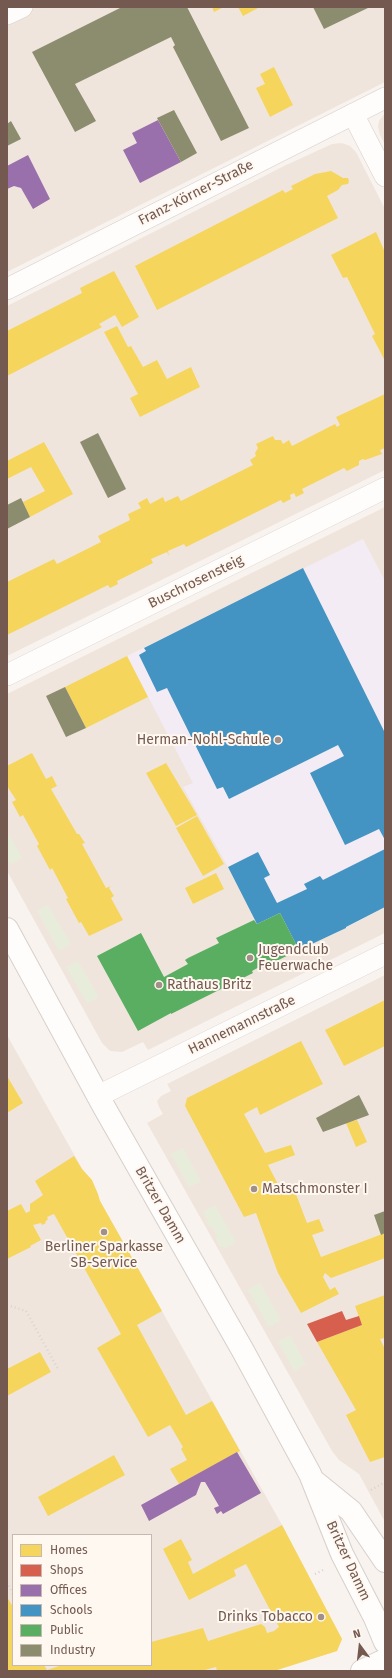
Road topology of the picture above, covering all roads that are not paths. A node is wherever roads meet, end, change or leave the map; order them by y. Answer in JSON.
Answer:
{"nodes":[{"id":1,"x":385,"y":98,"type":"edge"},
{"id":2,"x":353,"y":114,"type":"junction"},
{"id":3,"x":385,"y":176,"type":"edge"},
{"id":4,"x":7,"y":289,"type":"edge"},
{"id":5,"x":385,"y":488,"type":"edge"},
{"id":6,"x":7,"y":675,"type":"edge"},
{"id":7,"x":7,"y":929,"type":"edge"},
{"id":8,"x":385,"y":954,"type":"edge"},
{"id":9,"x":98,"y":1096,"type":"junction"},
{"id":10,"x":313,"y":1480,"type":"junction"},
{"id":11,"x":385,"y":1561,"type":"edge"},
{"id":12,"x":385,"y":1642,"type":"edge"},
{"id":13,"x":385,"y":1660,"type":"edge"},
{"id":14,"x":362,"y":1671,"type":"edge"}],
"edges":[{"from":1,"to":2,"type":"street","name":"Franz-Körner-Straße"},
{"from":2,"to":3,"type":"street"},
{"from":2,"to":4,"type":"street","name":"Franz-Körner-Straße"},
{"from":5,"to":6,"type":"street","name":"Buschrosensteig"},
{"from":7,"to":9,"type":"main road","name":"Britzer Damm"},
{"from":8,"to":9,"type":"street","name":"Hannemannstraße"},
{"from":9,"to":10,"type":"main road","name":"Britzer Damm"},
{"from":10,"to":11,"type":"main road","name":"Britzer Damm"},
{"from":10,"to":12,"type":"main road","name":"Britzer Damm"},
{"from":13,"to":14,"type":"main road"}]}
